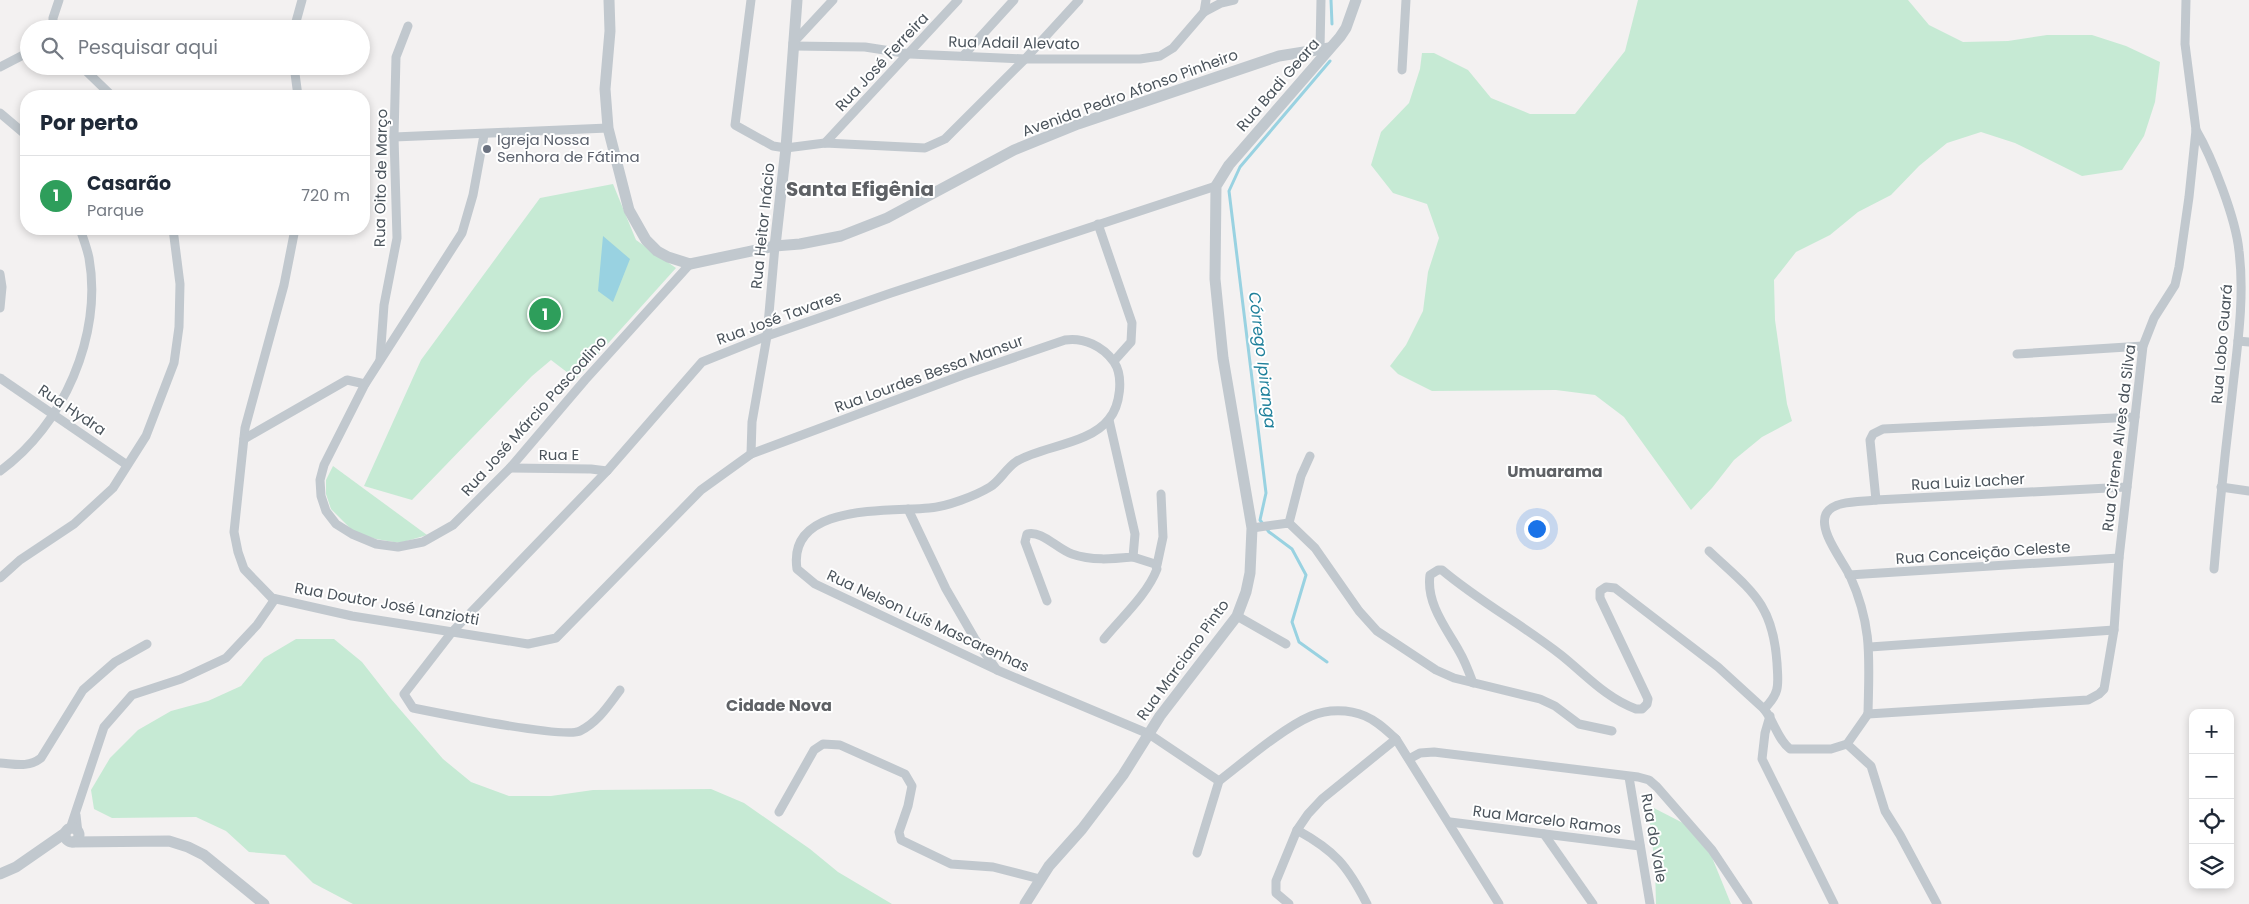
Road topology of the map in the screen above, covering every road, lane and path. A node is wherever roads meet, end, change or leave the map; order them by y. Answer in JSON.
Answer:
{"nodes":[{"id":1,"x":59,"y":0,"type":"edge"},
{"id":2,"x":302,"y":0,"type":"edge"},
{"id":3,"x":609,"y":0,"type":"edge"},
{"id":4,"x":750,"y":0,"type":"edge"},
{"id":5,"x":797,"y":0,"type":"edge"},
{"id":6,"x":833,"y":0,"type":"edge"},
{"id":7,"x":958,"y":0,"type":"edge"},
{"id":8,"x":1014,"y":0,"type":"edge"},
{"id":9,"x":1079,"y":0,"type":"edge"},
{"id":10,"x":1206,"y":0,"type":"edge"},
{"id":11,"x":1234,"y":0,"type":"edge"},
{"id":12,"x":1321,"y":0,"type":"edge"},
{"id":13,"x":1356,"y":0,"type":"edge"},
{"id":14,"x":1406,"y":0,"type":"edge"},
{"id":15,"x":2186,"y":0,"type":"edge"},
{"id":16,"x":1204,"y":12,"type":"junction"},
{"id":17,"x":53,"y":20,"type":"edge"},
{"id":18,"x":296,"y":20,"type":"edge"},
{"id":19,"x":408,"y":26,"type":"dead end"},
{"id":20,"x":793,"y":44,"type":"junction"},
{"id":21,"x":1325,"y":49,"type":"junction"},
{"id":22,"x":910,"y":54,"type":"junction"},
{"id":23,"x":963,"y":56,"type":"junction"},
{"id":24,"x":20,"y":57,"type":"edge"},
{"id":25,"x":1025,"y":58,"type":"junction"},
{"id":26,"x":0,"y":67,"type":"edge"},
{"id":27,"x":1402,"y":70,"type":"dead end"},
{"id":28,"x":90,"y":75,"type":"edge"},
{"id":29,"x":295,"y":75,"type":"edge"},
{"id":30,"x":106,"y":90,"type":"edge"},
{"id":31,"x":297,"y":90,"type":"edge"},
{"id":32,"x":0,"y":113,"type":"edge"},
{"id":33,"x":608,"y":128,"type":"junction"},
{"id":34,"x":20,"y":130,"type":"edge"},
{"id":35,"x":2196,"y":130,"type":"junction"},
{"id":36,"x":484,"y":134,"type":"junction"},
{"id":37,"x":394,"y":137,"type":"junction"},
{"id":38,"x":825,"y":143,"type":"junction"},
{"id":39,"x":786,"y":148,"type":"junction"},
{"id":40,"x":1216,"y":186,"type":"junction"},
{"id":41,"x":1098,"y":224,"type":"junction"},
{"id":42,"x":82,"y":235,"type":"edge"},
{"id":43,"x":174,"y":235,"type":"edge"},
{"id":44,"x":294,"y":235,"type":"edge"},
{"id":45,"x":775,"y":246,"type":"junction"},
{"id":46,"x":690,"y":264,"type":"junction"},
{"id":47,"x":0,"y":274,"type":"edge"},
{"id":48,"x":0,"y":308,"type":"edge"},
{"id":49,"x":766,"y":336,"type":"junction"},
{"id":50,"x":2238,"y":341,"type":"junction"},
{"id":51,"x":2249,"y":342,"type":"edge"},
{"id":52,"x":2142,"y":346,"type":"junction"},
{"id":53,"x":2017,"y":354,"type":"dead end"},
{"id":54,"x":380,"y":362,"type":"junction"},
{"id":55,"x":1114,"y":362,"type":"junction"},
{"id":56,"x":0,"y":378,"type":"edge"},
{"id":57,"x":365,"y":384,"type":"junction"},
{"id":58,"x":55,"y":414,"type":"junction"},
{"id":59,"x":2136,"y":417,"type":"junction"},
{"id":60,"x":1109,"y":420,"type":"junction"},
{"id":61,"x":244,"y":438,"type":"junction"},
{"id":62,"x":751,"y":454,"type":"junction"},
{"id":63,"x":1310,"y":456,"type":"dead end"},
{"id":64,"x":127,"y":465,"type":"junction"},
{"id":65,"x":510,"y":468,"type":"junction"},
{"id":66,"x":0,"y":471,"type":"edge"},
{"id":67,"x":607,"y":471,"type":"junction"},
{"id":68,"x":2127,"y":487,"type":"junction"},
{"id":69,"x":2221,"y":487,"type":"junction"},
{"id":70,"x":2249,"y":491,"type":"edge"},
{"id":71,"x":1161,"y":494,"type":"dead end"},
{"id":72,"x":1876,"y":500,"type":"junction"},
{"id":73,"x":908,"y":509,"type":"junction"},
{"id":74,"x":1289,"y":522,"type":"junction"},
{"id":75,"x":1254,"y":527,"type":"junction"},
{"id":76,"x":1709,"y":551,"type":"dead end"},
{"id":77,"x":1133,"y":557,"type":"junction"},
{"id":78,"x":2119,"y":558,"type":"junction"},
{"id":79,"x":1157,"y":565,"type":"junction"},
{"id":80,"x":2214,"y":569,"type":"dead end"},
{"id":81,"x":1849,"y":575,"type":"junction"},
{"id":82,"x":0,"y":578,"type":"edge"},
{"id":83,"x":275,"y":599,"type":"junction"},
{"id":84,"x":1047,"y":602,"type":"dead end"},
{"id":85,"x":1237,"y":616,"type":"junction"},
{"id":86,"x":2114,"y":630,"type":"junction"},
{"id":87,"x":452,"y":632,"type":"junction"},
{"id":88,"x":1104,"y":639,"type":"dead end"},
{"id":89,"x":147,"y":644,"type":"dead end"},
{"id":90,"x":1286,"y":644,"type":"dead end"},
{"id":91,"x":1870,"y":647,"type":"junction"},
{"id":92,"x":997,"y":670,"type":"junction"},
{"id":93,"x":1473,"y":683,"type":"junction"},
{"id":94,"x":620,"y":690,"type":"dead end"},
{"id":95,"x":1767,"y":712,"type":"junction"},
{"id":96,"x":1868,"y":714,"type":"junction"},
{"id":97,"x":1612,"y":732,"type":"dead end"},
{"id":98,"x":1149,"y":734,"type":"junction"},
{"id":99,"x":1396,"y":738,"type":"junction"},
{"id":100,"x":1847,"y":744,"type":"junction"},
{"id":101,"x":1409,"y":759,"type":"junction"},
{"id":102,"x":0,"y":763,"type":"edge"},
{"id":103,"x":1629,"y":777,"type":"junction"},
{"id":104,"x":1220,"y":781,"type":"junction"},
{"id":105,"x":780,"y":812,"type":"dead end"},
{"id":106,"x":1450,"y":822,"type":"junction"},
{"id":107,"x":1297,"y":830,"type":"junction"},
{"id":108,"x":1544,"y":834,"type":"junction"},
{"id":109,"x":73,"y":835,"type":"junction"},
{"id":110,"x":1640,"y":846,"type":"junction"},
{"id":111,"x":1197,"y":853,"type":"dead end"},
{"id":112,"x":0,"y":874,"type":"edge"},
{"id":113,"x":1040,"y":879,"type":"junction"},
{"id":114,"x":264,"y":904,"type":"edge"},
{"id":115,"x":1025,"y":904,"type":"edge"},
{"id":116,"x":1288,"y":904,"type":"edge"},
{"id":117,"x":1367,"y":904,"type":"edge"},
{"id":118,"x":1498,"y":904,"type":"edge"},
{"id":119,"x":1593,"y":904,"type":"edge"},
{"id":120,"x":1650,"y":904,"type":"edge"},
{"id":121,"x":1748,"y":904,"type":"edge"},
{"id":122,"x":1834,"y":904,"type":"edge"},
{"id":123,"x":1937,"y":904,"type":"edge"}],
"edges":[{"from":1,"to":17,"type":"street"},
{"from":2,"to":18,"type":"street"},
{"from":3,"to":33,"type":"street"},
{"from":4,"to":39,"type":"street"},
{"from":5,"to":20,"type":"street","name":"Rua Heitor Inácio"},
{"from":6,"to":20,"type":"street"},
{"from":7,"to":22,"type":"street","name":"Rua José Ferreira"},
{"from":8,"to":23,"type":"street"},
{"from":9,"to":25,"type":"street"},
{"from":10,"to":16,"type":"street"},
{"from":11,"to":16,"type":"street"},
{"from":12,"to":21,"type":"street"},
{"from":13,"to":21,"type":"street","name":"Rua Badi Geara"},
{"from":14,"to":27,"type":"street"},
{"from":15,"to":35,"type":"street","name":"Rua Cirene Alves da Silva"},
{"from":16,"to":25,"type":"street","name":"Rua Adail Alevato"},
{"from":19,"to":37,"type":"street","name":"Rua Oito de Março"},
{"from":20,"to":22,"type":"street","name":"Rua Adail Alevato"},
{"from":20,"to":39,"type":"street","name":"Rua Heitor Inácio"},
{"from":21,"to":40,"type":"street","name":"Rua Badi Geara"},
{"from":21,"to":45,"type":"street","name":"Avenida Pedro Afonso Pinheiro"},
{"from":22,"to":23,"type":"street","name":"Rua Adail Alevato"},
{"from":22,"to":38,"type":"street","name":"Rua José Ferreira"},
{"from":23,"to":25,"type":"street","name":"Rua Adail Alevato"},
{"from":24,"to":26,"type":"street"},
{"from":25,"to":38,"type":"street"},
{"from":28,"to":30,"type":"street"},
{"from":29,"to":31,"type":"street"},
{"from":32,"to":34,"type":"street"},
{"from":33,"to":36,"type":"street"},
{"from":33,"to":46,"type":"street"},
{"from":35,"to":50,"type":"street","name":"Rua Lobo Guará"},
{"from":35,"to":52,"type":"street","name":"Rua Cirene Alves da Silva"},
{"from":36,"to":37,"type":"street"},
{"from":36,"to":54,"type":"street","name":"Rua José Márcio Pascoalino"},
{"from":37,"to":54,"type":"street","name":"Rua Oito de Março"},
{"from":38,"to":39,"type":"street"},
{"from":39,"to":45,"type":"street","name":"Rua Heitor Inácio"},
{"from":40,"to":41,"type":"street","name":"Rua José Tavares"},
{"from":40,"to":75,"type":"street","name":"Rua Marciano Pinto"},
{"from":41,"to":49,"type":"street","name":"Rua José Tavares"},
{"from":41,"to":55,"type":"street"},
{"from":42,"to":58,"type":"street"},
{"from":43,"to":64,"type":"street"},
{"from":44,"to":61,"type":"street","name":"Rua Doutor José Lanziotti"},
{"from":45,"to":46,"type":"street","name":"Avenida Pedro Afonso Pinheiro"},
{"from":45,"to":49,"type":"street","name":"Rua Heitor Inácio"},
{"from":46,"to":65,"type":"street","name":"Rua José Márcio Pascoalino"},
{"from":47,"to":48,"type":"street"},
{"from":49,"to":62,"type":"street","name":"Rua Heitor Inácio"},
{"from":49,"to":67,"type":"street","name":"Rua José Tavares"},
{"from":50,"to":51,"type":"street"},
{"from":50,"to":69,"type":"street","name":"Rua Lobo Guará"},
{"from":52,"to":53,"type":"street"},
{"from":52,"to":59,"type":"street","name":"Rua Cirene Alves da Silva"},
{"from":54,"to":57,"type":"street","name":"Rua José Márcio Pascoalino"},
{"from":55,"to":60,"type":"street"},
{"from":55,"to":62,"type":"street","name":"Rua Lourdes Bessa Mansur"},
{"from":56,"to":58,"type":"street","name":"Rua Hydra"},
{"from":57,"to":61,"type":"street"},
{"from":57,"to":65,"type":"street","name":"Rua José Márcio Pascoalino"},
{"from":58,"to":64,"type":"street","name":"Rua Hydra"},
{"from":58,"to":66,"type":"street"},
{"from":59,"to":68,"type":"street","name":"Rua Cirene Alves da Silva"},
{"from":59,"to":72,"type":"street"},
{"from":60,"to":73,"type":"street","name":"Rua Nelson Luís Mascarenhas"},
{"from":60,"to":77,"type":"street"},
{"from":61,"to":83,"type":"street","name":"Rua Doutor José Lanziotti"},
{"from":62,"to":87,"type":"street","name":"Rua Doutor José Lanziotti"},
{"from":63,"to":74,"type":"street"},
{"from":64,"to":82,"type":"street"},
{"from":65,"to":67,"type":"street","name":"Rua E"},
{"from":67,"to":87,"type":"street","name":"Rua José Tavares"},
{"from":68,"to":72,"type":"street","name":"Rua Luiz Lacher"},
{"from":68,"to":78,"type":"street","name":"Rua Cirene Alves da Silva"},
{"from":69,"to":70,"type":"street"},
{"from":69,"to":80,"type":"street","name":"Rua Lobo Guará"},
{"from":71,"to":79,"type":"street"},
{"from":72,"to":81,"type":"street","name":"Rua Luiz Lacher"},
{"from":73,"to":92,"type":"street"},
{"from":73,"to":92,"type":"street","name":"Rua Nelson Luís Mascarenhas"},
{"from":74,"to":75,"type":"street"},
{"from":74,"to":93,"type":"street"},
{"from":75,"to":85,"type":"street","name":"Rua Marciano Pinto"},
{"from":76,"to":95,"type":"street"},
{"from":77,"to":79,"type":"street"},
{"from":77,"to":84,"type":"street"},
{"from":78,"to":81,"type":"street","name":"Rua Conceiçāo Celeste"},
{"from":78,"to":86,"type":"street","name":"Rua Cirene Alves da Silva"},
{"from":79,"to":88,"type":"street"},
{"from":81,"to":91,"type":"street"},
{"from":83,"to":87,"type":"street","name":"Rua Doutor José Lanziotti"},
{"from":83,"to":109,"type":"street"},
{"from":85,"to":90,"type":"street"},
{"from":85,"to":98,"type":"street","name":"Rua Marciano Pinto"},
{"from":86,"to":91,"type":"street"},
{"from":86,"to":96,"type":"street","name":"Rua Cirene Alves da Silva"},
{"from":87,"to":94,"type":"street","name":"Rua José Tavares"},
{"from":89,"to":102,"type":"street"},
{"from":91,"to":96,"type":"street"},
{"from":92,"to":98,"type":"street","name":"Rua Nelson Luís Mascarenhas"},
{"from":93,"to":95,"type":"street"},
{"from":93,"to":97,"type":"street"},
{"from":95,"to":100,"type":"street"},
{"from":95,"to":122,"type":"street"},
{"from":96,"to":100,"type":"street"},
{"from":98,"to":104,"type":"street","name":"Rua Nelson Luís Mascarenhas"},
{"from":98,"to":113,"type":"street","name":"Rua Marciano Pinto"},
{"from":99,"to":101,"type":"street"},
{"from":99,"to":104,"type":"street"},
{"from":99,"to":107,"type":"street"},
{"from":100,"to":123,"type":"street"},
{"from":101,"to":103,"type":"street"},
{"from":101,"to":106,"type":"street"},
{"from":103,"to":110,"type":"street","name":"Rua do Vale"},
{"from":103,"to":121,"type":"street"},
{"from":104,"to":111,"type":"street"},
{"from":105,"to":113,"type":"street"},
{"from":106,"to":108,"type":"street","name":"Rua Marcelo Ramos"},
{"from":106,"to":118,"type":"street"},
{"from":107,"to":116,"type":"street"},
{"from":107,"to":117,"type":"street"},
{"from":108,"to":110,"type":"street","name":"Rua Marcelo Ramos"},
{"from":108,"to":119,"type":"street"},
{"from":109,"to":112,"type":"street"},
{"from":109,"to":114,"type":"street"},
{"from":110,"to":120,"type":"street","name":"Rua do Vale"},
{"from":113,"to":115,"type":"street","name":"Rua Marciano Pinto"}]}
